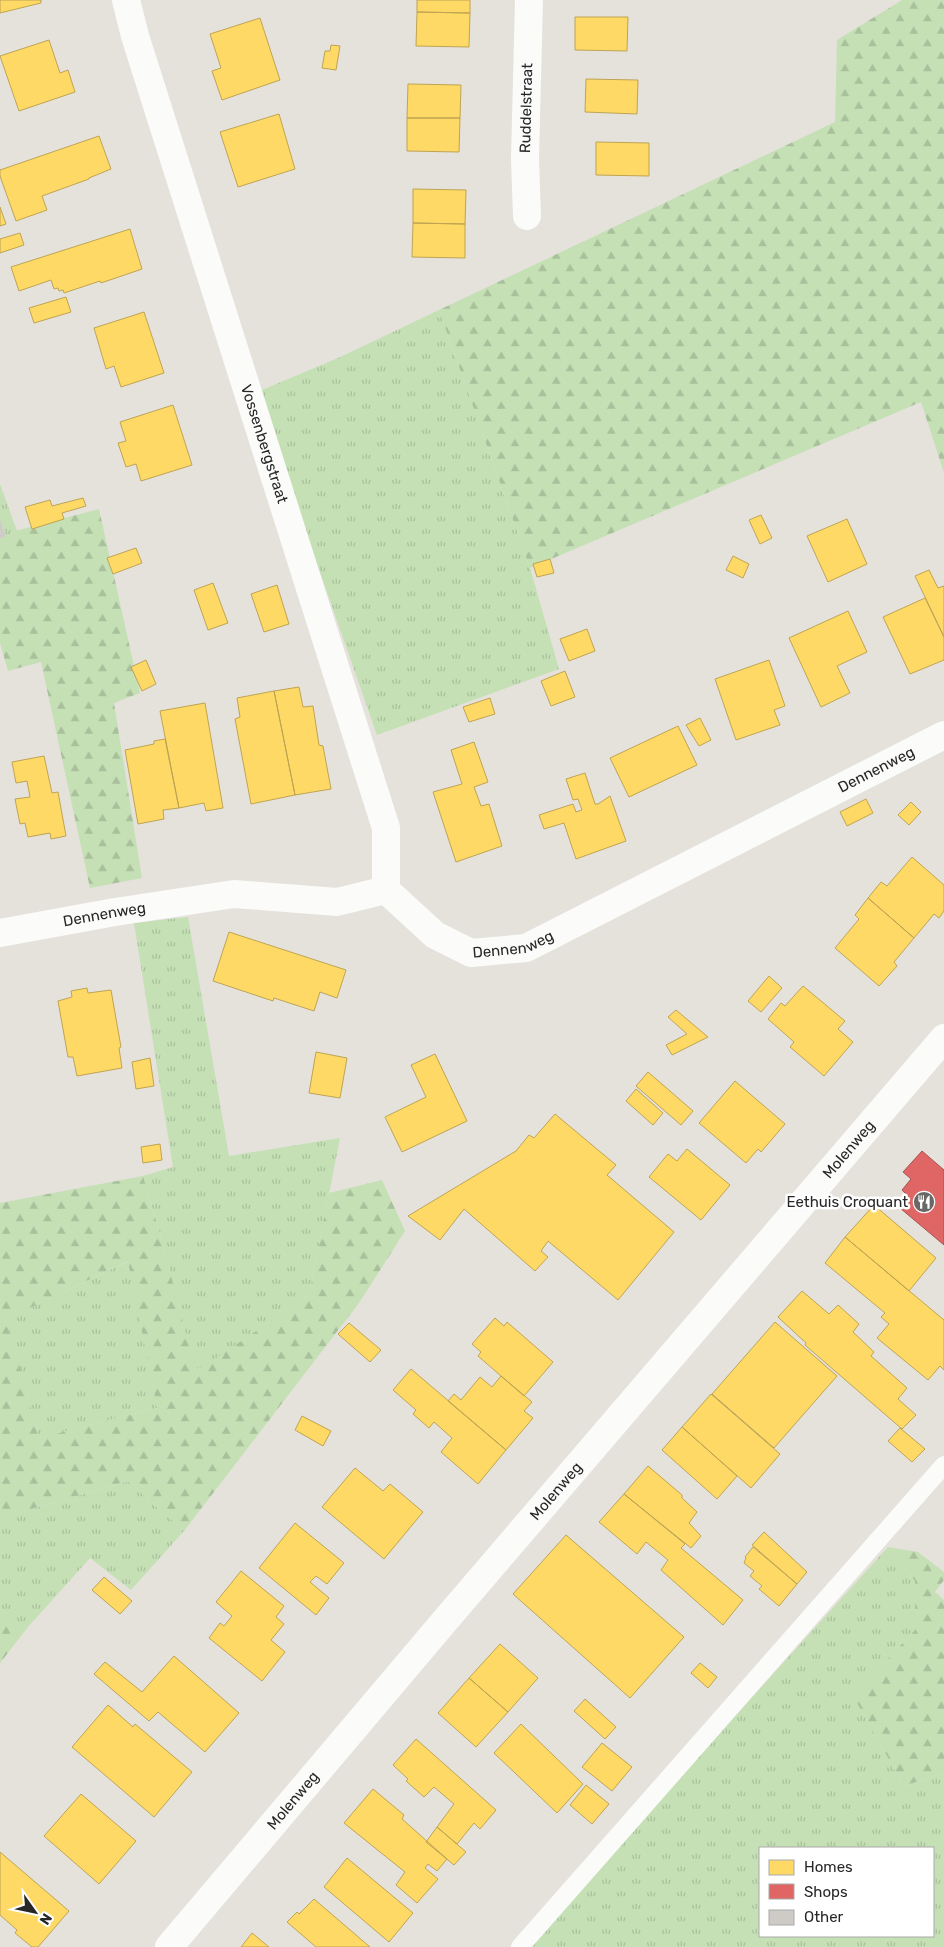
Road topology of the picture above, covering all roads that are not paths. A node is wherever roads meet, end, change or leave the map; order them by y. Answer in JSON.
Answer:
{"nodes":[{"id":1,"x":126,"y":0,"type":"edge"},
{"id":2,"x":529,"y":0,"type":"edge"},
{"id":3,"x":527,"y":216,"type":"dead end"},
{"id":4,"x":944,"y":734,"type":"edge"},
{"id":5,"x":386,"y":890,"type":"junction"},
{"id":6,"x":0,"y":933,"type":"edge"},
{"id":7,"x":944,"y":1038,"type":"edge"},
{"id":8,"x":944,"y":1465,"type":"edge"},
{"id":9,"x":169,"y":1947,"type":"edge"},
{"id":10,"x":520,"y":1947,"type":"edge"}],
"edges":[{"from":1,"to":5,"type":"street","name":"Vossenbergstraat"},
{"from":2,"to":3,"type":"street","name":"Ruddelstraat"},
{"from":4,"to":5,"type":"street","name":"Dennenweg"},
{"from":5,"to":6,"type":"street","name":"Dennenweg"},
{"from":7,"to":9,"type":"street","name":"Molenweg"},
{"from":8,"to":10,"type":"lane"}]}
